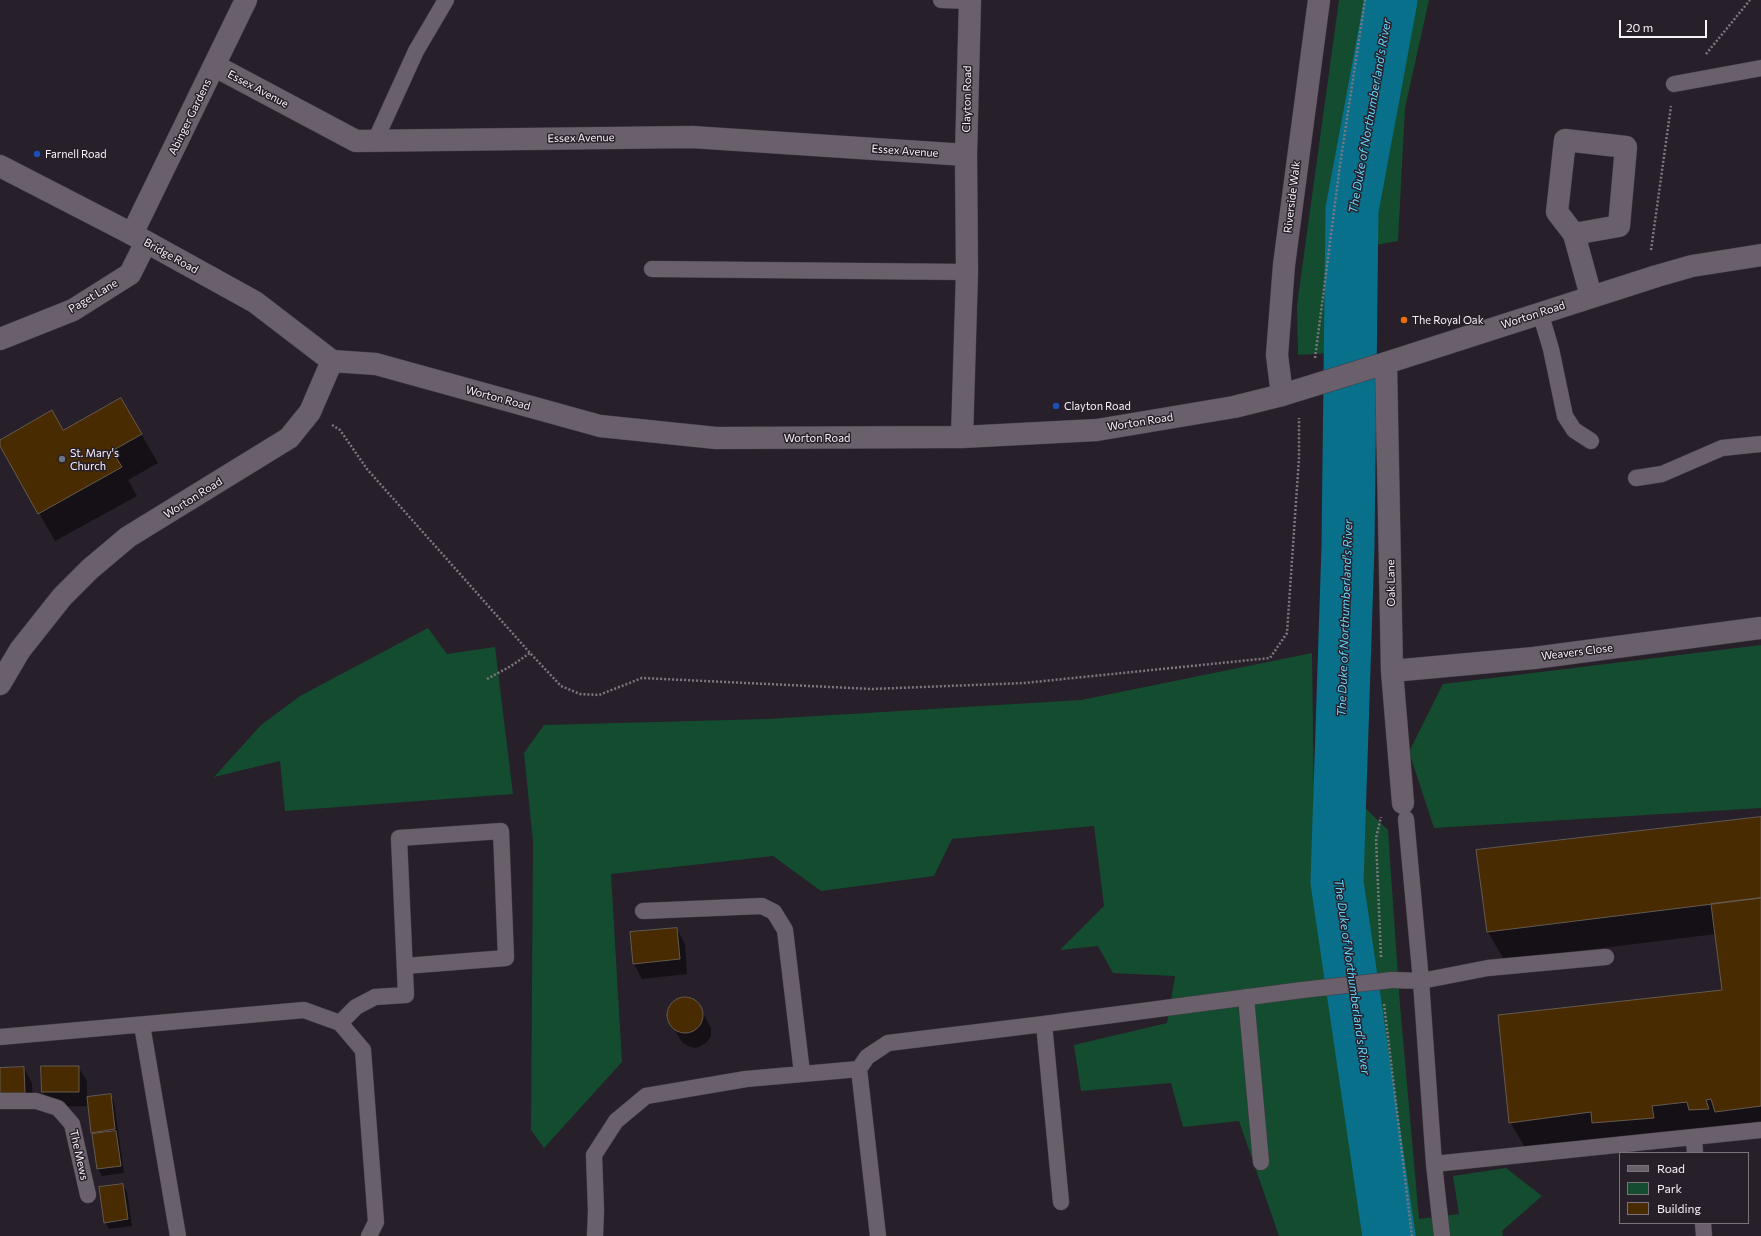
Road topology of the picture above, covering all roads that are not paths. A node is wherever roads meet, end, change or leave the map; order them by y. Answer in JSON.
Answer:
{"nodes":[{"id":1,"x":246,"y":0,"type":"edge"},
{"id":2,"x":446,"y":0,"type":"edge"},
{"id":3,"x":941,"y":0,"type":"edge"},
{"id":4,"x":970,"y":0,"type":"edge"},
{"id":5,"x":1319,"y":0,"type":"edge"},
{"id":6,"x":215,"y":66,"type":"junction"},
{"id":7,"x":1761,"y":68,"type":"edge"},
{"id":8,"x":1674,"y":84,"type":"road end"},
{"id":9,"x":375,"y":141,"type":"junction"},
{"id":10,"x":966,"y":155,"type":"junction"},
{"id":11,"x":0,"y":166,"type":"edge"},
{"id":12,"x":1574,"y":234,"type":"junction"},
{"id":13,"x":139,"y":238,"type":"junction"},
{"id":14,"x":1761,"y":255,"type":"edge"},
{"id":15,"x":652,"y":269,"type":"dead end"},
{"id":16,"x":967,"y":272,"type":"junction"},
{"id":17,"x":1591,"y":296,"type":"junction"},
{"id":18,"x":1540,"y":312,"type":"junction"},
{"id":19,"x":0,"y":339,"type":"edge"},
{"id":20,"x":332,"y":361,"type":"junction"},
{"id":21,"x":1377,"y":366,"type":"junction"},
{"id":22,"x":1299,"y":389,"type":"junction"},
{"id":23,"x":962,"y":437,"type":"junction"},
{"id":24,"x":1592,"y":441,"type":"dead end"},
{"id":25,"x":1761,"y":444,"type":"edge"},
{"id":26,"x":1636,"y":478,"type":"dead end"},
{"id":27,"x":1761,"y":628,"type":"edge"},
{"id":28,"x":1392,"y":671,"type":"junction"},
{"id":29,"x":0,"y":684,"type":"edge"},
{"id":30,"x":1404,"y":811,"type":"joint"},
{"id":31,"x":643,"y":911,"type":"dead end"},
{"id":32,"x":1606,"y":957,"type":"dead end"},
{"id":33,"x":405,"y":966,"type":"junction"},
{"id":34,"x":1422,"y":981,"type":"junction"},
{"id":35,"x":1246,"y":997,"type":"junction"},
{"id":36,"x":340,"y":1023,"type":"junction"},
{"id":37,"x":1044,"y":1024,"type":"junction"},
{"id":38,"x":142,"y":1025,"type":"junction"},
{"id":39,"x":0,"y":1037,"type":"edge"},
{"id":40,"x":859,"y":1069,"type":"junction"},
{"id":41,"x":802,"y":1073,"type":"junction"},
{"id":42,"x":0,"y":1100,"type":"edge"},
{"id":43,"x":1761,"y":1130,"type":"edge"},
{"id":44,"x":1695,"y":1145,"type":"edge"},
{"id":45,"x":1261,"y":1162,"type":"dead end"},
{"id":46,"x":1434,"y":1164,"type":"junction"},
{"id":47,"x":88,"y":1195,"type":"dead end"},
{"id":48,"x":1061,"y":1202,"type":"dead end"},
{"id":49,"x":1703,"y":1224,"type":"edge"},
{"id":50,"x":374,"y":1234,"type":"edge"},
{"id":51,"x":178,"y":1236,"type":"edge"},
{"id":52,"x":594,"y":1236,"type":"edge"},
{"id":53,"x":878,"y":1236,"type":"edge"},
{"id":54,"x":1442,"y":1236,"type":"edge"},
{"id":55,"x":1704,"y":1236,"type":"edge"}],
"edges":[{"from":1,"to":6,"type":"street","name":"Abinger Gardens"},
{"from":2,"to":9,"type":"lane"},
{"from":3,"to":4,"type":"lane"},
{"from":4,"to":10,"type":"street","name":"Clayton Road"},
{"from":5,"to":22,"type":"street","name":"Riverside Walk"},
{"from":6,"to":9,"type":"street","name":"Essex Avenue"},
{"from":6,"to":13,"type":"street","name":"Abinger Gardens"},
{"from":7,"to":8,"type":"lane"},
{"from":9,"to":10,"type":"street","name":"Essex Avenue"},
{"from":10,"to":16,"type":"street","name":"Clayton Road"},
{"from":11,"to":13,"type":"street","name":"Bridge Road"},
{"from":12,"to":12,"type":"street"},
{"from":12,"to":17,"type":"street"},
{"from":13,"to":19,"type":"street","name":"Paget Lane"},
{"from":13,"to":20,"type":"street","name":"Bridge Road"},
{"from":14,"to":17,"type":"street","name":"Worton Road"},
{"from":15,"to":16,"type":"lane"},
{"from":16,"to":23,"type":"street","name":"Clayton Road"},
{"from":17,"to":18,"type":"street","name":"Worton Road"},
{"from":18,"to":21,"type":"street","name":"Worton Road"},
{"from":18,"to":24,"type":"lane"},
{"from":20,"to":23,"type":"street","name":"Worton Road"},
{"from":20,"to":29,"type":"street","name":"Worton Road"},
{"from":21,"to":22,"type":"street","name":"Worton Road"},
{"from":21,"to":28,"type":"street","name":"Oak Lane"},
{"from":22,"to":23,"type":"street","name":"Worton Road"},
{"from":25,"to":26,"type":"lane"},
{"from":27,"to":28,"type":"street","name":"Weavers Close"},
{"from":28,"to":30,"type":"street","name":"Oak Lane"},
{"from":30,"to":34,"type":"lane"},
{"from":31,"to":41,"type":"lane"},
{"from":32,"to":34,"type":"lane"},
{"from":33,"to":33,"type":"lane"},
{"from":33,"to":36,"type":"lane"},
{"from":34,"to":35,"type":"lane","bridge":true},
{"from":34,"to":46,"type":"lane"},
{"from":35,"to":37,"type":"lane"},
{"from":35,"to":45,"type":"lane"},
{"from":36,"to":38,"type":"lane"},
{"from":36,"to":50,"type":"lane"},
{"from":37,"to":40,"type":"lane"},
{"from":37,"to":48,"type":"lane"},
{"from":38,"to":39,"type":"lane"},
{"from":38,"to":51,"type":"lane"},
{"from":40,"to":41,"type":"lane"},
{"from":40,"to":53,"type":"lane"},
{"from":41,"to":52,"type":"lane"},
{"from":42,"to":47,"type":"lane","name":"The Mews"},
{"from":43,"to":44,"type":"lane"},
{"from":44,"to":46,"type":"lane"},
{"from":46,"to":54,"type":"lane"},
{"from":49,"to":55,"type":"lane"}]}
